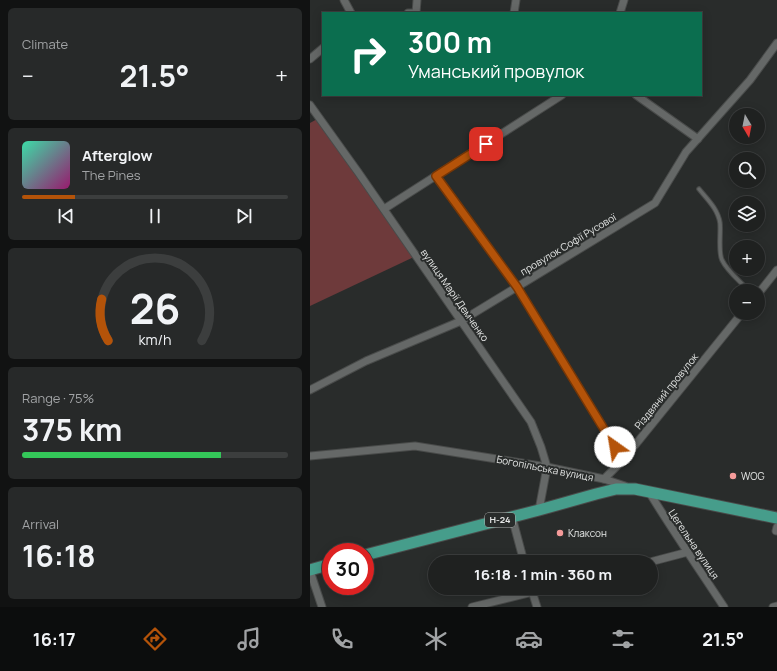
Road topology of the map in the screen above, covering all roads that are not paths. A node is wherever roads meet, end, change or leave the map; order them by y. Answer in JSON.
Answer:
{"nodes":[{"id":1,"x":344,"y":0,"type":"edge"},
{"id":2,"x":417,"y":0,"type":"edge"},
{"id":3,"x":516,"y":0,"type":"edge"},
{"id":4,"x":624,"y":0,"type":"edge"},
{"id":5,"x":350,"y":12,"type":"edge"},
{"id":6,"x":416,"y":12,"type":"edge"},
{"id":7,"x":514,"y":12,"type":"edge"},
{"id":8,"x":620,"y":12,"type":"edge"},
{"id":9,"x":776,"y":46,"type":"edge"},
{"id":10,"x":322,"y":49,"type":"edge"},
{"id":11,"x":310,"y":59,"type":"edge"},
{"id":12,"x":560,"y":96,"type":"edge"},
{"id":13,"x":637,"y":96,"type":"edge"},
{"id":14,"x":310,"y":105,"type":"edge"},
{"id":15,"x":698,"y":138,"type":"junction"},
{"id":16,"x":436,"y":176,"type":"junction"},
{"id":17,"x":699,"y":189,"type":"dead end"},
{"id":18,"x":384,"y":209,"type":"junction"},
{"id":19,"x":777,"y":270,"type":"edge"},
{"id":20,"x":742,"y":284,"type":"edge"},
{"id":21,"x":765,"y":285,"type":"edge"},
{"id":22,"x":517,"y":287,"type":"junction"},
{"id":23,"x":736,"y":320,"type":"edge"},
{"id":24,"x":461,"y":321,"type":"junction"},
{"id":25,"x":310,"y":390,"type":"edge"},
{"id":26,"x":310,"y":456,"type":"edge"},
{"id":27,"x":623,"y":460,"type":"junction"},
{"id":28,"x":547,"y":467,"type":"junction"},
{"id":29,"x":604,"y":480,"type":"junction"},
{"id":30,"x":635,"y":488,"type":"junction"},
{"id":31,"x":649,"y":492,"type":"junction"},
{"id":32,"x":539,"y":510,"type":"junction"},
{"id":33,"x":512,"y":517,"type":"junction"},
{"id":34,"x":777,"y":518,"type":"edge"},
{"id":35,"x":777,"y":527,"type":"edge"},
{"id":36,"x":777,"y":532,"type":"edge"},
{"id":37,"x":688,"y":552,"type":"junction"},
{"id":38,"x":374,"y":553,"type":"edge"},
{"id":39,"x":522,"y":555,"type":"edge"},
{"id":40,"x":658,"y":560,"type":"edge"},
{"id":41,"x":322,"y":567,"type":"edge"},
{"id":42,"x":310,"y":570,"type":"edge"},
{"id":43,"x":514,"y":595,"type":"edge"},
{"id":44,"x":533,"y":595,"type":"edge"},
{"id":45,"x":777,"y":606,"type":"edge"},
{"id":46,"x":322,"y":607,"type":"edge"},
{"id":47,"x":472,"y":607,"type":"edge"},
{"id":48,"x":537,"y":607,"type":"edge"},
{"id":49,"x":724,"y":607,"type":"edge"},
{"id":50,"x":773,"y":607,"type":"edge"}],
"edges":[{"from":1,"to":5,"type":"street"},
{"from":2,"to":6,"type":"street"},
{"from":3,"to":7,"type":"street"},
{"from":4,"to":8,"type":"street"},
{"from":9,"to":15,"type":"street","name":"провулок Софії Русової"},
{"from":10,"to":11,"type":"street"},
{"from":12,"to":16,"type":"street"},
{"from":13,"to":15,"type":"street"},
{"from":14,"to":18,"type":"street","name":"вулиця Марії Демченко"},
{"from":15,"to":22,"type":"street","name":"провулок Софії Русової"},
{"from":16,"to":18,"type":"street"},
{"from":16,"to":22,"type":"street"},
{"from":17,"to":20,"type":"lane"},
{"from":18,"to":24,"type":"street","name":"вулиця Марії Демченко"},
{"from":19,"to":21,"type":"street"},
{"from":22,"to":24,"type":"street","name":"провулок Софії Русової"},
{"from":22,"to":27,"type":"street"},
{"from":23,"to":27,"type":"street","name":"Різдвяний провулок"},
{"from":24,"to":25,"type":"street","name":"провулок Софії Русової"},
{"from":24,"to":28,"type":"street","name":"вулиця Марії Демченко"},
{"from":26,"to":28,"type":"street","name":"Богопільська вулиця"},
{"from":27,"to":29,"type":"street","name":"Різдвяний провулок"},
{"from":28,"to":29,"type":"street","name":"Богопільська вулиця"},
{"from":28,"to":32,"type":"street","name":"вулиця Марії Демченко"},
{"from":29,"to":30,"type":"street","name":"Богопільська вулиця"},
{"from":30,"to":31,"type":"main road","name":"Богопільська вулиця","number":"Н-24"},
{"from":30,"to":32,"type":"main road","number":"Н-24"},
{"from":31,"to":34,"type":"main road","name":"Богопільська вулиця","number":"Н-24"},
{"from":31,"to":37,"type":"street","name":"Цегельна вулиця"},
{"from":32,"to":33,"type":"main road","number":"Н-24"},
{"from":33,"to":38,"type":"main road","number":"Н-24"},
{"from":33,"to":39,"type":"street"},
{"from":35,"to":36,"type":"street"},
{"from":37,"to":40,"type":"street"},
{"from":37,"to":49,"type":"street","name":"Цегельна вулиця"},
{"from":41,"to":42,"type":"main road"},
{"from":42,"to":46,"type":"street"},
{"from":43,"to":47,"type":"street"},
{"from":44,"to":48,"type":"street"},
{"from":45,"to":50,"type":"street"}]}
